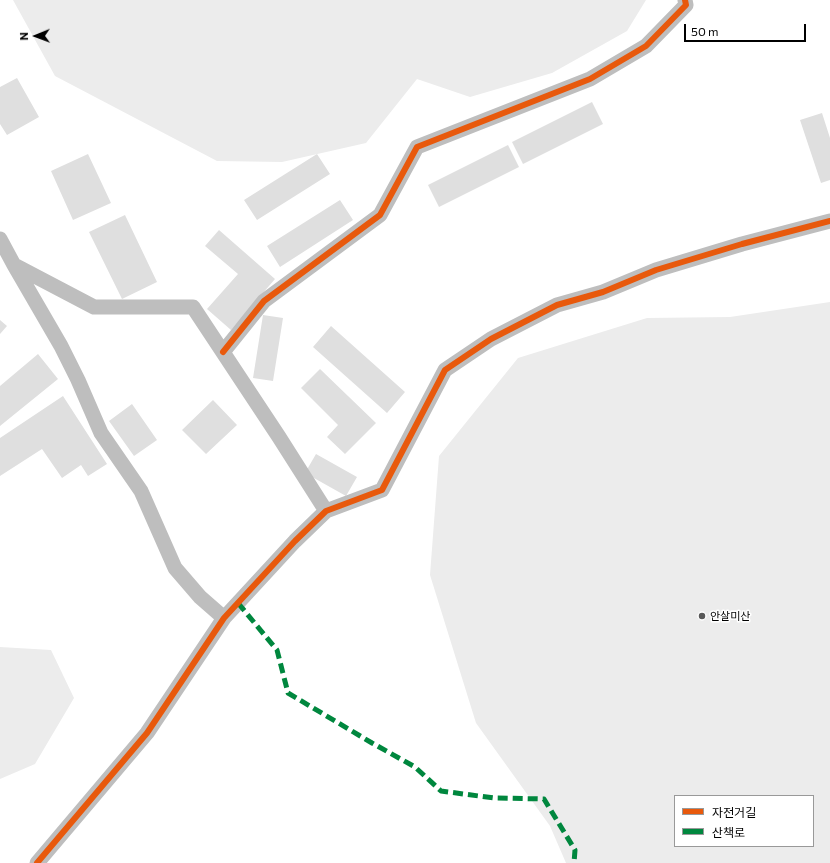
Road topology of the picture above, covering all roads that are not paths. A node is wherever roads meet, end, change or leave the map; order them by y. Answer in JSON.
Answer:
{"nodes":[{"id":1,"x":685,"y":0,"type":"edge"},
{"id":2,"x":830,"y":221,"type":"edge"},
{"id":3,"x":0,"y":240,"type":"edge"},
{"id":4,"x":14,"y":265,"type":"junction"},
{"id":5,"x":223,"y":352,"type":"junction"},
{"id":6,"x":326,"y":511,"type":"junction"},
{"id":7,"x":224,"y":618,"type":"junction"},
{"id":8,"x":37,"y":863,"type":"edge"}],
"edges":[{"from":1,"to":5,"type":"street"},
{"from":2,"to":6,"type":"street"},
{"from":3,"to":4,"type":"street"},
{"from":4,"to":5,"type":"street"},
{"from":4,"to":7,"type":"street"},
{"from":5,"to":6,"type":"street"},
{"from":6,"to":7,"type":"street"},
{"from":7,"to":8,"type":"street"}]}
